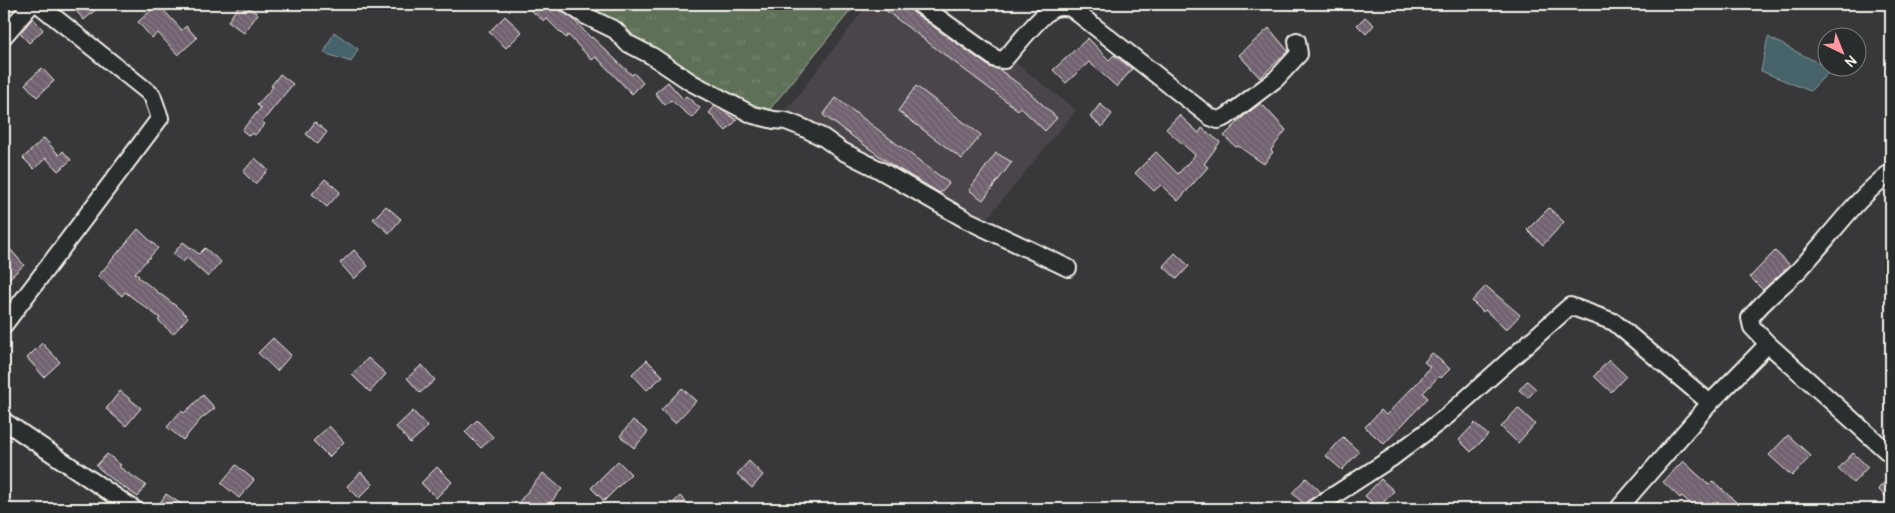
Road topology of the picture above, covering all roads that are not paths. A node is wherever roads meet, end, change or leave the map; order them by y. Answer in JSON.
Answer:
{"nodes":[{"id":1,"x":32,"y":4,"type":"edge"},
{"id":2,"x":38,"y":4,"type":"edge"},
{"id":3,"x":568,"y":4,"type":"edge"},
{"id":4,"x":919,"y":4,"type":"edge"},
{"id":5,"x":4,"y":36,"type":"edge"},
{"id":6,"x":1297,"y":42,"type":"dead end"},
{"id":7,"x":1891,"y":172,"type":"edge"},
{"id":8,"x":1068,"y":268,"type":"dead end"},
{"id":9,"x":4,"y":325,"type":"edge"},
{"id":10,"x":1768,"y":344,"type":"junction"},
{"id":11,"x":1710,"y":404,"type":"junction"},
{"id":12,"x":4,"y":421,"type":"edge"},
{"id":13,"x":1891,"y":455,"type":"edge"},
{"id":14,"x":134,"y":509,"type":"edge"},
{"id":15,"x":1313,"y":509,"type":"edge"},
{"id":16,"x":1618,"y":509,"type":"edge"}],
"edges":[{"from":1,"to":5,"type":"street"},
{"from":2,"to":9,"type":"street"},
{"from":3,"to":8,"type":"street"},
{"from":4,"to":6,"type":"street"},
{"from":7,"to":10,"type":"street"},
{"from":10,"to":11,"type":"street"},
{"from":10,"to":13,"type":"street"},
{"from":11,"to":15,"type":"street"},
{"from":11,"to":16,"type":"street"},
{"from":12,"to":14,"type":"street"}]}
